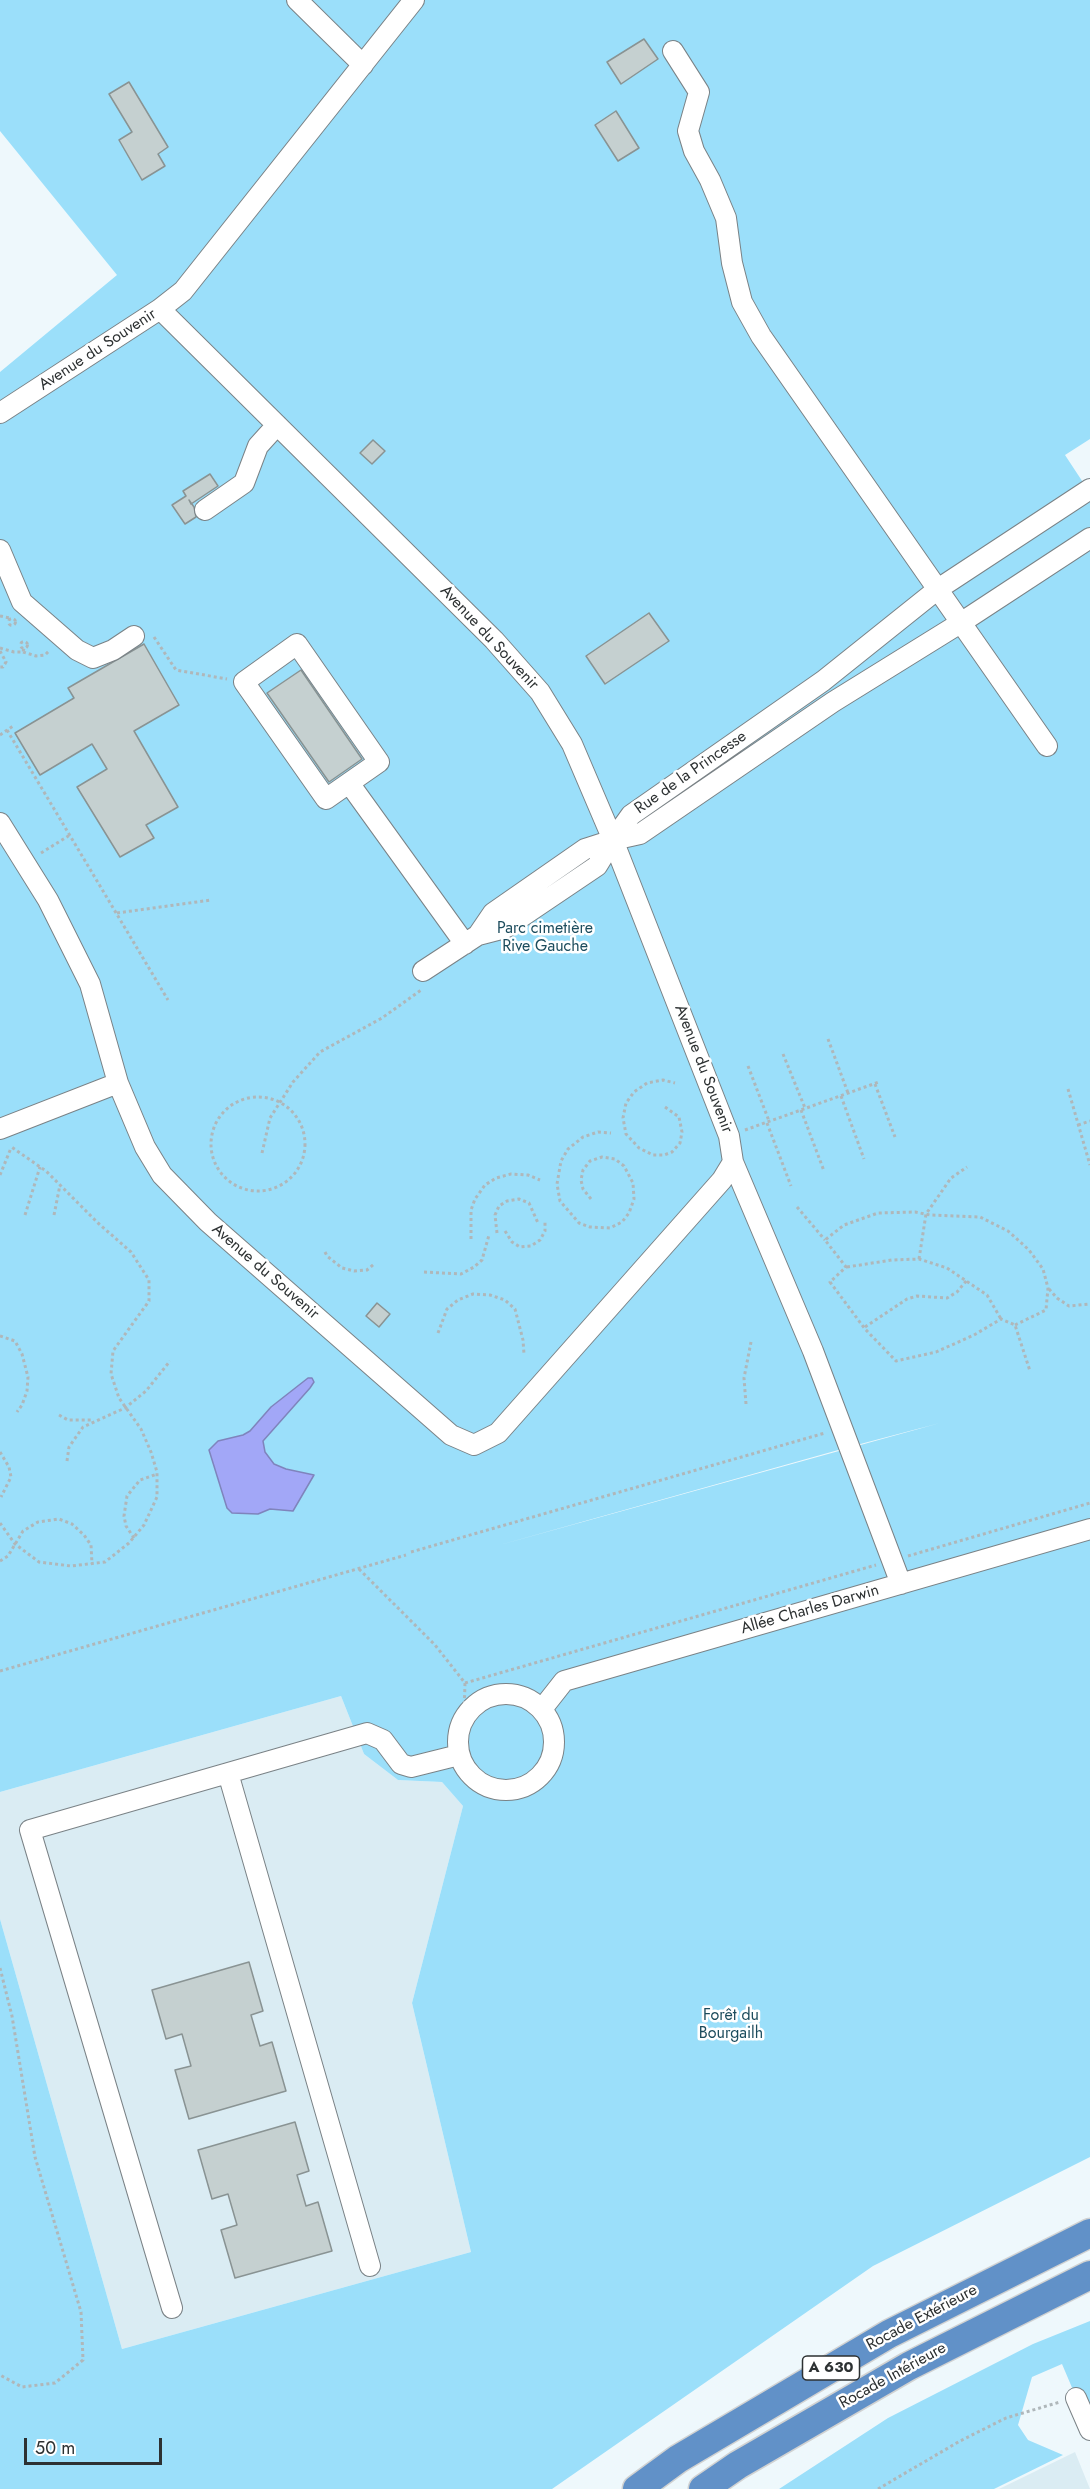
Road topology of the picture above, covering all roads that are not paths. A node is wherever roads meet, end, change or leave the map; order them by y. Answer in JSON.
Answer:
{"nodes":[{"id":1,"x":297,"y":0,"type":"edge"},
{"id":2,"x":414,"y":0,"type":"edge"},
{"id":3,"x":673,"y":51,"type":"dead end"},
{"id":4,"x":363,"y":65,"type":"junction"},
{"id":5,"x":160,"y":309,"type":"junction"},
{"id":6,"x":0,"y":413,"type":"edge"},
{"id":7,"x":277,"y":425,"type":"junction"},
{"id":8,"x":1090,"y":489,"type":"edge"},
{"id":9,"x":205,"y":510,"type":"dead end"},
{"id":10,"x":1090,"y":538,"type":"edge"},
{"id":11,"x":0,"y":550,"type":"edge"},
{"id":12,"x":939,"y":589,"type":"junction"},
{"id":13,"x":962,"y":622,"type":"junction"},
{"id":14,"x":134,"y":636,"type":"road end"},
{"id":15,"x":1047,"y":746,"type":"dead end"},
{"id":16,"x":349,"y":783,"type":"junction"},
{"id":17,"x":0,"y":823,"type":"edge"},
{"id":18,"x":613,"y":840,"type":"junction"},
{"id":19,"x":471,"y":939,"type":"junction"},
{"id":20,"x":423,"y":971,"type":"road end"},
{"id":21,"x":118,"y":1083,"type":"junction"},
{"id":22,"x":0,"y":1129,"type":"edge"},
{"id":23,"x":733,"y":1162,"type":"junction"},
{"id":24,"x":1090,"y":1529,"type":"edge"},
{"id":25,"x":901,"y":1584,"type":"junction"},
{"id":26,"x":542,"y":1709,"type":"junction"},
{"id":27,"x":459,"y":1755,"type":"junction"},
{"id":28,"x":228,"y":1773,"type":"junction"},
{"id":29,"x":1090,"y":2233,"type":"edge"},
{"id":30,"x":370,"y":2266,"type":"dead end"},
{"id":31,"x":1090,"y":2275,"type":"edge"},
{"id":32,"x":172,"y":2308,"type":"dead end"},
{"id":33,"x":1076,"y":2397,"type":"road end"},
{"id":34,"x":1090,"y":2430,"type":"edge"},
{"id":35,"x":637,"y":2489,"type":"edge"},
{"id":36,"x":703,"y":2489,"type":"edge"}],
"edges":[{"from":1,"to":4,"type":"street"},
{"from":2,"to":4,"type":"street"},
{"from":3,"to":12,"type":"street"},
{"from":4,"to":5,"type":"street"},
{"from":5,"to":6,"type":"street","name":"Avenue du Souvenir"},
{"from":5,"to":7,"type":"street","name":"Avenue du Souvenir"},
{"from":7,"to":9,"type":"street"},
{"from":7,"to":18,"type":"street","name":"Avenue du Souvenir"},
{"from":8,"to":12,"type":"street","name":"Rue de la Princesse"},
{"from":10,"to":13,"type":"street","name":"Rue de la Princesse"},
{"from":11,"to":14,"type":"street"},
{"from":12,"to":13,"type":"street"},
{"from":12,"to":18,"type":"street","name":"Rue de la Princesse"},
{"from":13,"to":15,"type":"street"},
{"from":13,"to":18,"type":"street","name":"Rue de la Princesse"},
{"from":16,"to":16,"type":"street"},
{"from":16,"to":19,"type":"street"},
{"from":17,"to":21,"type":"street","name":"Avenue du Souvenir"},
{"from":18,"to":19,"type":"street"},
{"from":18,"to":23,"type":"street","name":"Avenue du Souvenir"},
{"from":19,"to":20,"type":"street"},
{"from":21,"to":22,"type":"street"},
{"from":21,"to":23,"type":"street","name":"Avenue du Souvenir"},
{"from":23,"to":25,"type":"street"},
{"from":24,"to":25,"type":"street","name":"Allée Charles Darwin"},
{"from":25,"to":26,"type":"street","name":"Allée Charles Darwin"},
{"from":26,"to":27,"type":"street"},
{"from":26,"to":27,"type":"street"},
{"from":27,"to":28,"type":"street"},
{"from":28,"to":30,"type":"street"},
{"from":28,"to":32,"type":"street"},
{"from":29,"to":35,"type":"highway","name":"Rocade Extérieure","number":"A 630"},
{"from":31,"to":36,"type":"highway","name":"Rocade Intérieure","number":"A 630"},
{"from":33,"to":34,"type":"street"}]}
